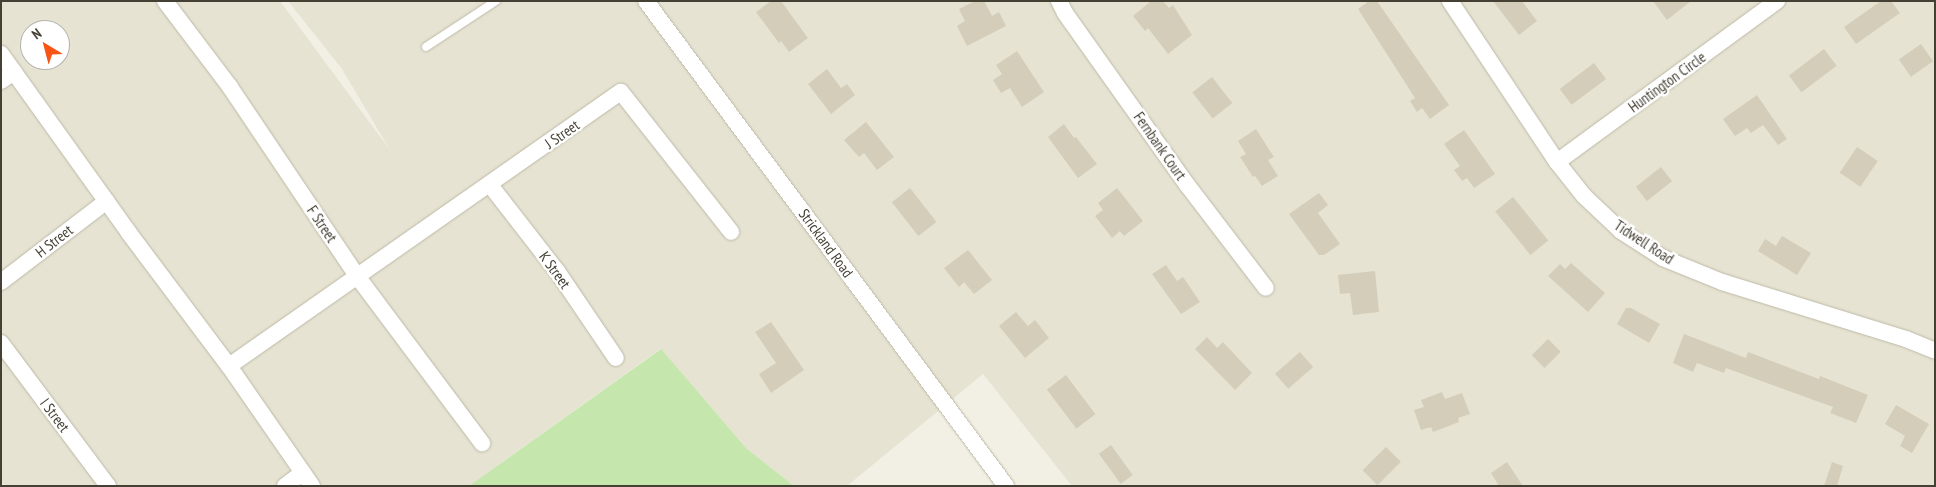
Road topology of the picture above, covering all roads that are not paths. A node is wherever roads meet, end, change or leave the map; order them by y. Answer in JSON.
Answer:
{"nodes":[{"id":1,"x":165,"y":1,"type":"edge"},
{"id":2,"x":496,"y":1,"type":"edge"},
{"id":3,"x":646,"y":1,"type":"edge"},
{"id":4,"x":1059,"y":1,"type":"edge"},
{"id":5,"x":1450,"y":1,"type":"edge"},
{"id":6,"x":1777,"y":1,"type":"edge"},
{"id":7,"x":426,"y":47,"type":"dead end"},
{"id":8,"x":1,"y":54,"type":"edge"},
{"id":9,"x":8,"y":77,"type":"edge"},
{"id":10,"x":1557,"y":162,"type":"junction"},
{"id":11,"x":490,"y":185,"type":"junction"},
{"id":12,"x":107,"y":201,"type":"junction"},
{"id":13,"x":731,"y":232,"type":"dead end"},
{"id":14,"x":357,"y":276,"type":"junction"},
{"id":15,"x":1,"y":282,"type":"edge"},
{"id":16,"x":1266,"y":288,"type":"dead end"},
{"id":17,"x":1,"y":344,"type":"edge"},
{"id":18,"x":1935,"y":351,"type":"edge"},
{"id":19,"x":616,"y":358,"type":"dead end"},
{"id":20,"x":229,"y":366,"type":"junction"},
{"id":21,"x":482,"y":443,"type":"dead end"},
{"id":22,"x":307,"y":480,"type":"edge"},
{"id":23,"x":108,"y":486,"type":"edge"},
{"id":24,"x":285,"y":486,"type":"edge"},
{"id":25,"x":1006,"y":486,"type":"edge"}],
"edges":[{"from":1,"to":14,"type":"street","name":"F Street"},
{"from":2,"to":7,"type":"lane"},
{"from":3,"to":25,"type":"street","name":"Strickland Road"},
{"from":4,"to":16,"type":"street","name":"Fernbank Court"},
{"from":5,"to":10,"type":"street","name":"Tidwell Road"},
{"from":6,"to":10,"type":"street","name":"Huntington Circle"},
{"from":8,"to":9,"type":"street"},
{"from":9,"to":12,"type":"street"},
{"from":10,"to":18,"type":"street","name":"Tidwell Road"},
{"from":11,"to":13,"type":"street","name":"J Street"},
{"from":11,"to":14,"type":"street","name":"J Street"},
{"from":11,"to":19,"type":"street","name":"K Street"},
{"from":12,"to":15,"type":"street","name":"H Street"},
{"from":12,"to":20,"type":"street"},
{"from":14,"to":20,"type":"street"},
{"from":14,"to":21,"type":"street","name":"F Street"},
{"from":17,"to":23,"type":"street","name":"I Street"},
{"from":20,"to":22,"type":"street"},
{"from":22,"to":24,"type":"street"}]}
